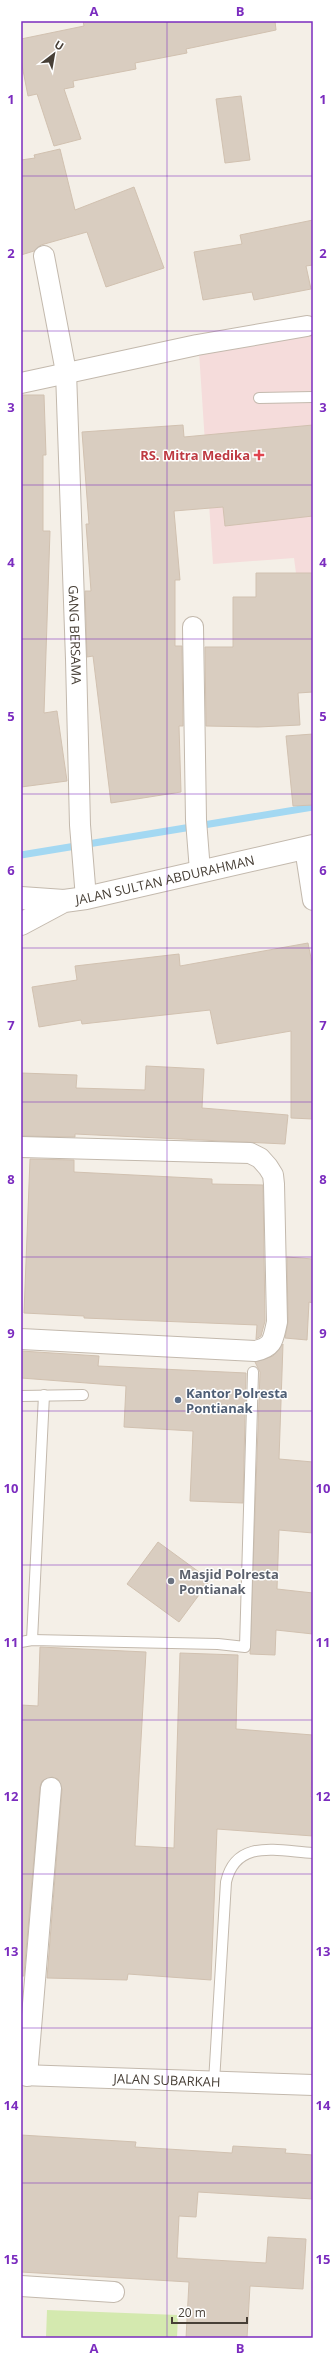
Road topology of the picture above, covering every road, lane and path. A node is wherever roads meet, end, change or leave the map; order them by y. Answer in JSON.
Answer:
{"nodes":[{"id":1,"x":44,"y":256,"type":"dead end"},
{"id":2,"x":307,"y":326,"type":"dead end"},
{"id":3,"x":66,"y":372,"type":"junction"},
{"id":4,"x":21,"y":383,"type":"edge"},
{"id":5,"x":313,"y":397,"type":"edge"},
{"id":6,"x":259,"y":398,"type":"dead end"},
{"id":7,"x":193,"y":627,"type":"dead end"},
{"id":8,"x":309,"y":847,"type":"edge"},
{"id":9,"x":200,"y":871,"type":"junction"},
{"id":10,"x":21,"y":898,"type":"edge"},
{"id":11,"x":86,"y":898,"type":"junction"},
{"id":12,"x":313,"y":900,"type":"edge"},
{"id":13,"x":64,"y":901,"type":"junction"},
{"id":14,"x":21,"y":924,"type":"edge"},
{"id":15,"x":21,"y":1147,"type":"edge"},
{"id":16,"x":21,"y":1339,"type":"edge"},
{"id":17,"x":253,"y":1372,"type":"dead end"},
{"id":18,"x":44,"y":1395,"type":"junction"},
{"id":19,"x":83,"y":1395,"type":"dead end"},
{"id":20,"x":21,"y":1396,"type":"edge"},
{"id":21,"x":32,"y":1640,"type":"junction"},
{"id":22,"x":21,"y":1642,"type":"edge"},
{"id":23,"x":51,"y":1788,"type":"dead end"},
{"id":24,"x":313,"y":1853,"type":"edge"},
{"id":25,"x":24,"y":2076,"type":"edge"},
{"id":26,"x":214,"y":2082,"type":"junction"},
{"id":27,"x":313,"y":2085,"type":"edge"},
{"id":28,"x":21,"y":2286,"type":"edge"},
{"id":29,"x":114,"y":2292,"type":"dead end"}],
"edges":[{"from":1,"to":3,"type":"street","name":"GANG BERSAMA"},
{"from":2,"to":3,"type":"street"},
{"from":3,"to":4,"type":"street"},
{"from":3,"to":11,"type":"street","name":"GANG BERSAMA"},
{"from":5,"to":6,"type":"lane"},
{"from":7,"to":9,"type":"street"},
{"from":8,"to":9,"type":"street","name":"JALAN SULTAN ABDURAHMAN"},
{"from":8,"to":12,"type":"street"},
{"from":9,"to":11,"type":"street","name":"JALAN SULTAN ABDURAHMAN"},
{"from":10,"to":13,"type":"street"},
{"from":11,"to":13,"type":"street","name":"JALAN SULTAN ABDURAHMAN"},
{"from":13,"to":14,"type":"street","name":"JALAN SULTAN ABDURAHMAN"},
{"from":15,"to":16,"type":"street"},
{"from":17,"to":21,"type":"lane"},
{"from":18,"to":19,"type":"lane"},
{"from":18,"to":20,"type":"lane"},
{"from":18,"to":21,"type":"lane"},
{"from":21,"to":22,"type":"lane"},
{"from":23,"to":25,"type":"street"},
{"from":24,"to":26,"type":"lane"},
{"from":25,"to":26,"type":"street","name":"JALAN SUBARKAH"},
{"from":26,"to":27,"type":"street","name":"JALAN SUBARKAH"},
{"from":28,"to":29,"type":"street"}]}
